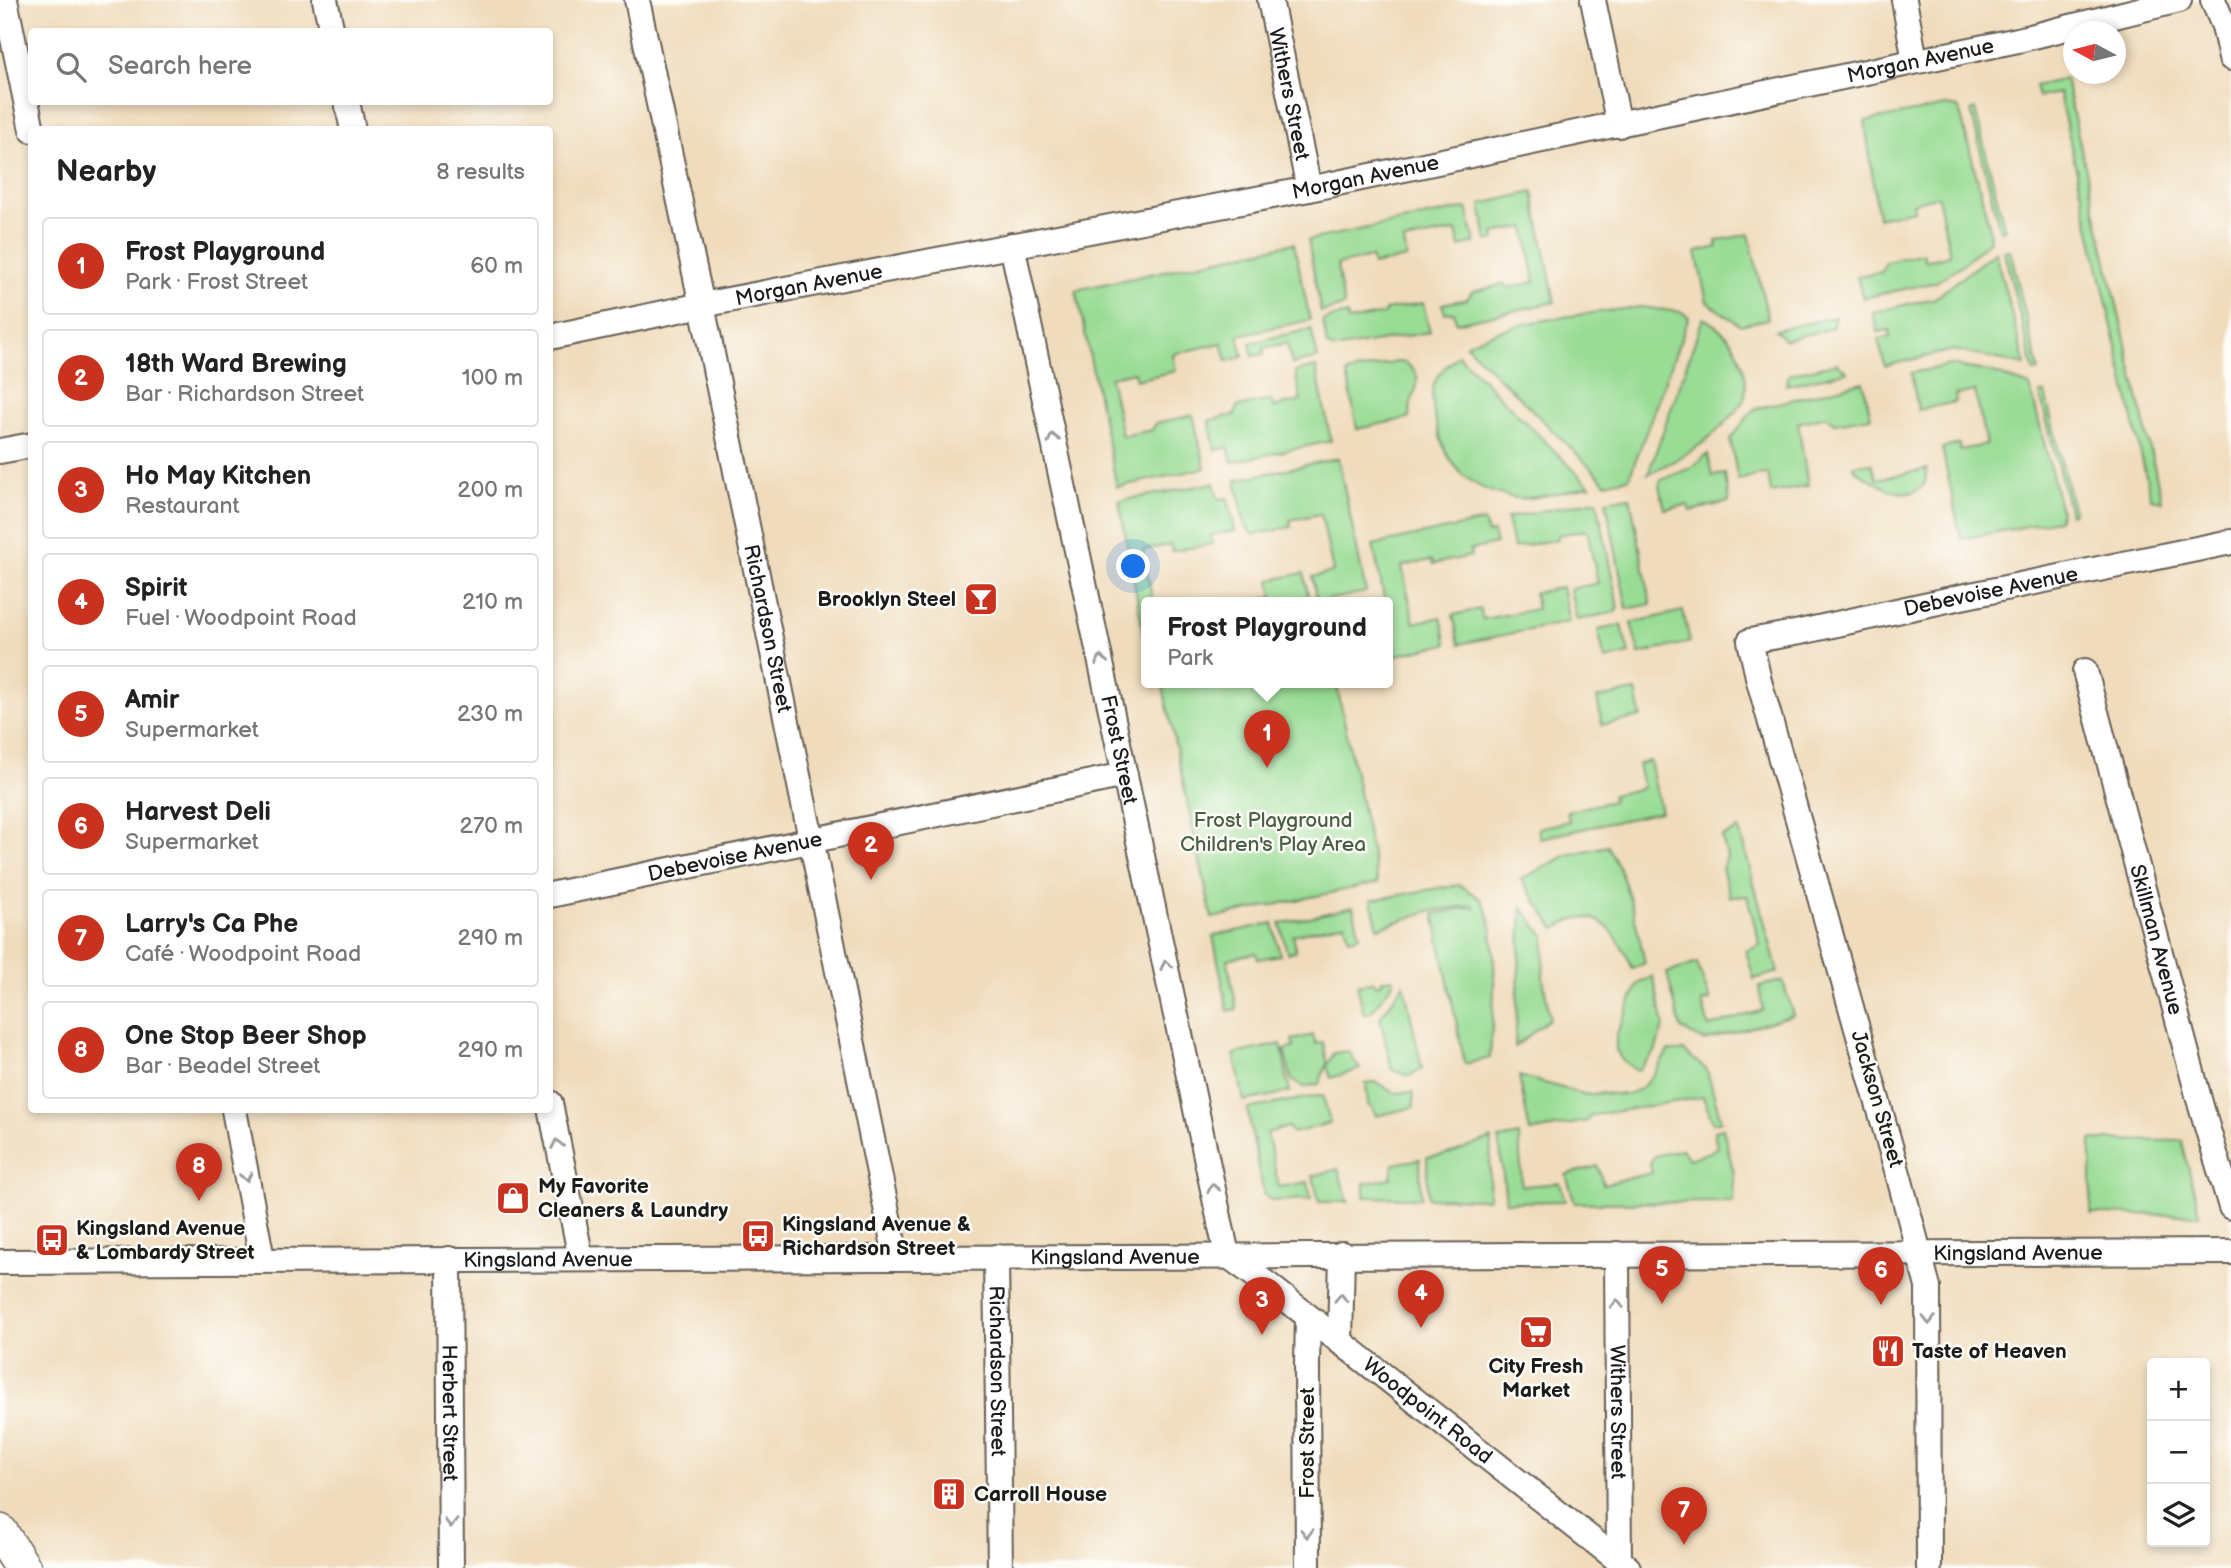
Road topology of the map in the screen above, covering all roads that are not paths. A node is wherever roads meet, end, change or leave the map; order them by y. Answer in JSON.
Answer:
{"nodes":[{"id":1,"x":5,"y":0,"type":"edge"},
{"id":2,"x":325,"y":0,"type":"edge"},
{"id":3,"x":637,"y":0,"type":"edge"},
{"id":4,"x":1270,"y":0,"type":"edge"},
{"id":5,"x":1593,"y":0,"type":"edge"},
{"id":6,"x":1904,"y":0,"type":"edge"},
{"id":7,"x":2179,"y":0,"type":"edge"},
{"id":8,"x":2213,"y":0,"type":"edge"},
{"id":9,"x":331,"y":28,"type":"edge"},
{"id":10,"x":2231,"y":58,"type":"edge"},
{"id":11,"x":1915,"y":61,"type":"junction"},
{"id":12,"x":348,"y":105,"type":"edge"},
{"id":13,"x":1619,"y":125,"type":"junction"},
{"id":14,"x":31,"y":126,"type":"edge"},
{"id":15,"x":352,"y":126,"type":"edge"},
{"id":16,"x":1309,"y":190,"type":"junction"},
{"id":17,"x":1012,"y":245,"type":"junction"},
{"id":18,"x":702,"y":305,"type":"junction"},
{"id":19,"x":553,"y":336,"type":"edge"},
{"id":20,"x":28,"y":446,"type":"edge"},
{"id":21,"x":0,"y":451,"type":"edge"},
{"id":22,"x":2231,"y":542,"type":"edge"},
{"id":23,"x":1750,"y":641,"type":"joint"},
{"id":24,"x":2085,"y":671,"type":"dead end"},
{"id":25,"x":1125,"y":775,"type":"junction"},
{"id":26,"x":812,"y":840,"type":"junction"},
{"id":27,"x":553,"y":894,"type":"edge"},
{"id":28,"x":235,"y":1113,"type":"edge"},
{"id":29,"x":552,"y":1113,"type":"edge"},
{"id":30,"x":2231,"y":1207,"type":"edge"},
{"id":31,"x":2231,"y":1252,"type":"edge"},
{"id":32,"x":1920,"y":1253,"type":"junction"},
{"id":33,"x":1342,"y":1254,"type":"junction"},
{"id":34,"x":1617,"y":1254,"type":"junction"},
{"id":35,"x":1227,"y":1255,"type":"junction"},
{"id":36,"x":896,"y":1256,"type":"junction"},
{"id":37,"x":996,"y":1257,"type":"junction"},
{"id":38,"x":261,"y":1259,"type":"junction"},
{"id":39,"x":449,"y":1259,"type":"junction"},
{"id":40,"x":581,"y":1259,"type":"junction"},
{"id":41,"x":0,"y":1262,"type":"edge"},
{"id":42,"x":1308,"y":1318,"type":"junction"},
{"id":43,"x":1340,"y":1342,"type":"junction"},
{"id":44,"x":0,"y":1532,"type":"edge"},
{"id":45,"x":1622,"y":1565,"type":"edge"},
{"id":46,"x":23,"y":1568,"type":"edge"},
{"id":47,"x":452,"y":1568,"type":"edge"},
{"id":48,"x":1000,"y":1568,"type":"edge"},
{"id":49,"x":1308,"y":1568,"type":"edge"},
{"id":50,"x":1929,"y":1568,"type":"edge"}],
"edges":[{"from":1,"to":14,"type":"street"},
{"from":2,"to":9,"type":"street"},
{"from":3,"to":18,"type":"street","name":"Richardson Street"},
{"from":4,"to":16,"type":"street","name":"Withers Street"},
{"from":5,"to":13,"type":"street"},
{"from":6,"to":11,"type":"street"},
{"from":7,"to":11,"type":"street","name":"Morgan Avenue"},
{"from":8,"to":10,"type":"street"},
{"from":11,"to":13,"type":"street","name":"Morgan Avenue"},
{"from":12,"to":15,"type":"street"},
{"from":13,"to":16,"type":"street","name":"Morgan Avenue"},
{"from":16,"to":17,"type":"street","name":"Morgan Avenue"},
{"from":17,"to":18,"type":"street","name":"Morgan Avenue"},
{"from":25,"to":17,"type":"street","name":"Frost Street","one_way":true},
{"from":18,"to":19,"type":"street","name":"Morgan Avenue"},
{"from":18,"to":26,"type":"street","name":"Richardson Street"},
{"from":20,"to":21,"type":"street"},
{"from":22,"to":23,"type":"street","name":"Debevoise Avenue"},
{"from":23,"to":32,"type":"street","name":"Jackson Street"},
{"from":24,"to":30,"type":"street","name":"Skillman Avenue"},
{"from":25,"to":26,"type":"street","name":"Debevoise Avenue"},
{"from":35,"to":25,"type":"street","name":"Frost Street","one_way":true},
{"from":26,"to":27,"type":"street","name":"Debevoise Avenue"},
{"from":26,"to":36,"type":"street","name":"Richardson Street"},
{"from":28,"to":38,"type":"street","one_way":true},
{"from":40,"to":29,"type":"street","one_way":true},
{"from":31,"to":32,"type":"street","name":"Kingsland Avenue"},
{"from":32,"to":34,"type":"street","name":"Kingsland Avenue"},
{"from":32,"to":50,"type":"street","name":"Jackson Street","one_way":true},
{"from":33,"to":34,"type":"street","name":"Kingsland Avenue"},
{"from":33,"to":35,"type":"street","name":"Kingsland Avenue"},
{"from":43,"to":33,"type":"street","one_way":true},
{"from":45,"to":34,"type":"street","name":"Withers Street","one_way":true},
{"from":35,"to":37,"type":"street","name":"Kingsland Avenue"},
{"from":35,"to":42,"type":"street","name":"Woodpoint Road"},
{"from":36,"to":37,"type":"street","name":"Kingsland Avenue"},
{"from":36,"to":40,"type":"street","name":"Kingsland Avenue"},
{"from":37,"to":48,"type":"street","name":"Richardson Street"},
{"from":38,"to":39,"type":"street","name":"Kingsland Avenue"},
{"from":38,"to":41,"type":"street","name":"Kingsland Avenue"},
{"from":39,"to":40,"type":"street","name":"Kingsland Avenue"},
{"from":39,"to":47,"type":"street","name":"Herbert Street","one_way":true},
{"from":42,"to":43,"type":"street","name":"Woodpoint Road"},
{"from":42,"to":49,"type":"street","name":"Frost Street","one_way":true},
{"from":43,"to":45,"type":"street","name":"Woodpoint Road"},
{"from":44,"to":46,"type":"main road"}]}
